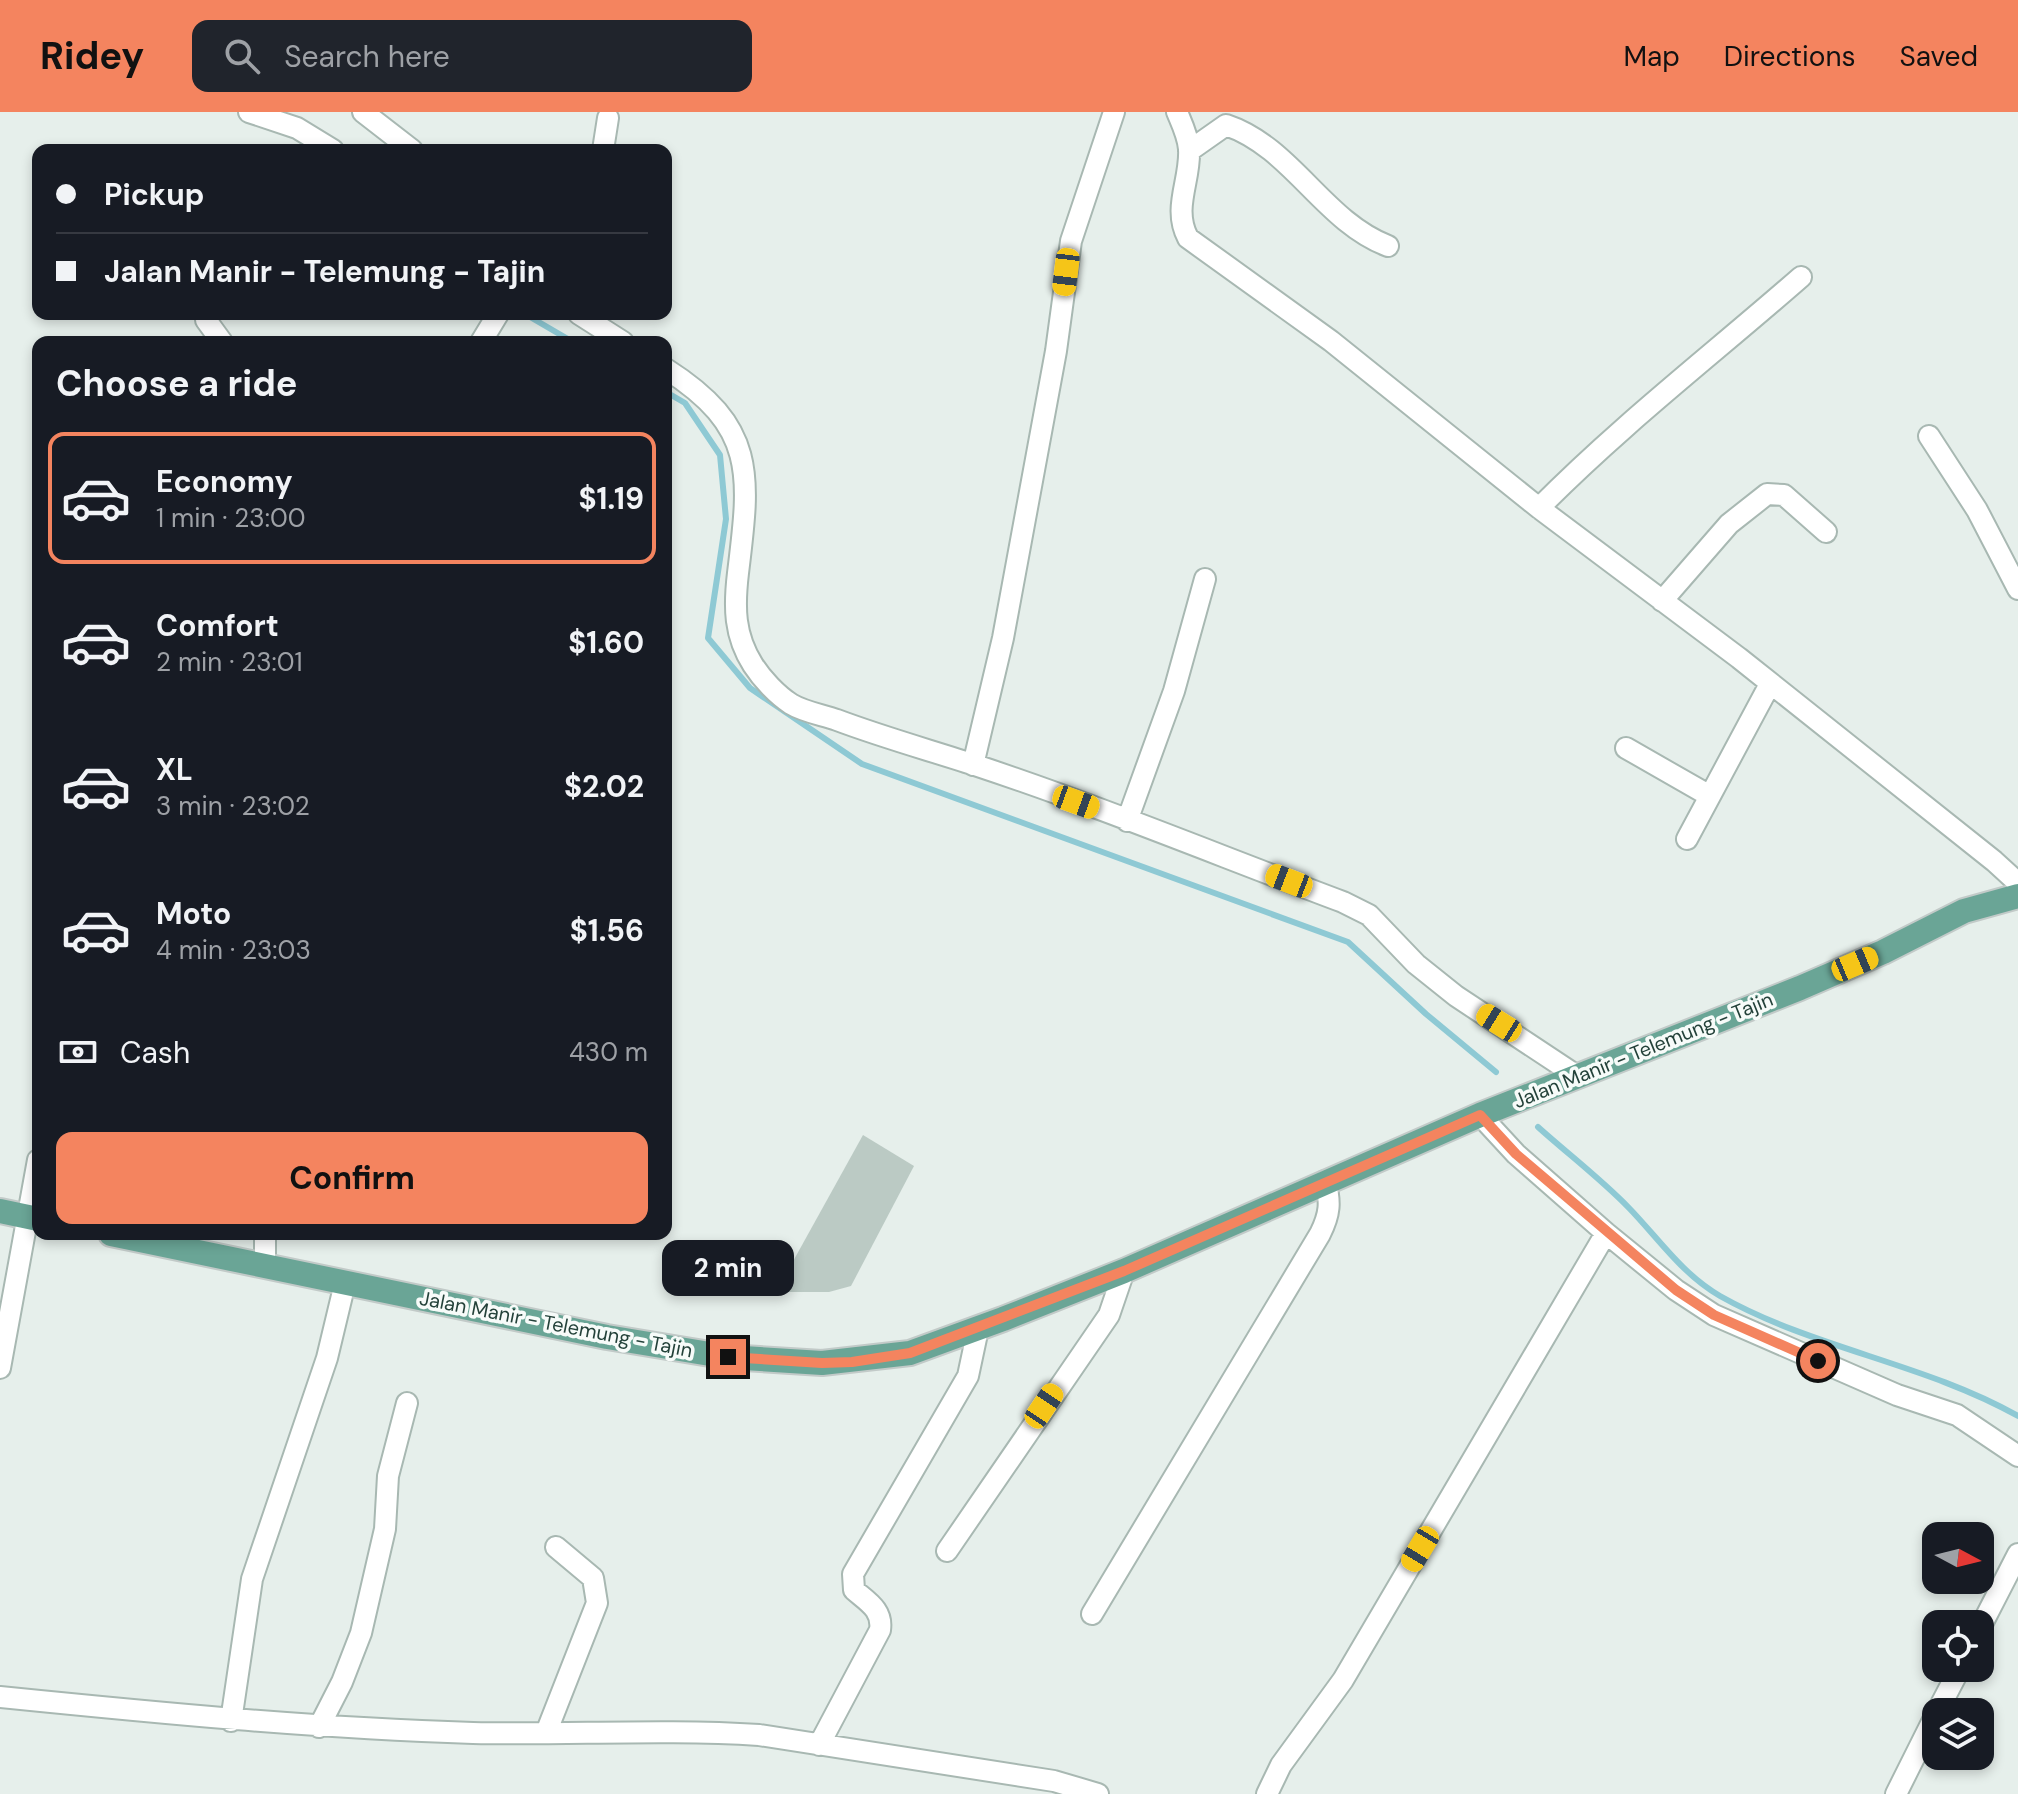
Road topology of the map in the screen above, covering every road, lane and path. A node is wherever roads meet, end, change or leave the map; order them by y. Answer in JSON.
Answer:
{"nodes":[{"id":1,"x":249,"y":112,"type":"edge"},
{"id":2,"x":363,"y":112,"type":"edge"},
{"id":3,"x":1114,"y":112,"type":"edge"},
{"id":4,"x":1177,"y":112,"type":"edge"},
{"id":5,"x":608,"y":118,"type":"dead end"},
{"id":6,"x":1234,"y":119,"type":"edge"},
{"id":7,"x":323,"y":144,"type":"edge"},
{"id":8,"x":404,"y":144,"type":"edge"},
{"id":9,"x":604,"y":144,"type":"edge"},
{"id":10,"x":1189,"y":151,"type":"junction"},
{"id":11,"x":1388,"y":246,"type":"dead end"},
{"id":12,"x":1801,"y":277,"type":"dead end"},
{"id":13,"x":588,"y":320,"type":"edge"},
{"id":14,"x":614,"y":336,"type":"edge"},
{"id":15,"x":672,"y":373,"type":"edge"},
{"id":16,"x":1929,"y":436,"type":"dead end"},
{"id":17,"x":1539,"y":508,"type":"junction"},
{"id":18,"x":1826,"y":532,"type":"dead end"},
{"id":19,"x":1205,"y":579,"type":"dead end"},
{"id":20,"x":2018,"y":589,"type":"edge"},
{"id":21,"x":1662,"y":601,"type":"junction"},
{"id":22,"x":1770,"y":684,"type":"junction"},
{"id":23,"x":1626,"y":748,"type":"dead end"},
{"id":24,"x":973,"y":765,"type":"junction"},
{"id":25,"x":1710,"y":796,"type":"junction"},
{"id":26,"x":1127,"y":821,"type":"junction"},
{"id":27,"x":1687,"y":839,"type":"dead end"},
{"id":28,"x":2018,"y":883,"type":"edge"},
{"id":29,"x":2018,"y":896,"type":"edge"},
{"id":30,"x":1577,"y":1076,"type":"junction"},
{"id":31,"x":1480,"y":1115,"type":"junction"},
{"id":32,"x":1325,"y":1181,"type":"junction"},
{"id":33,"x":0,"y":1211,"type":"edge"},
{"id":34,"x":32,"y":1218,"type":"edge"},
{"id":35,"x":1606,"y":1233,"type":"junction"},
{"id":36,"x":140,"y":1240,"type":"edge"},
{"id":37,"x":265,"y":1240,"type":"edge"},
{"id":38,"x":265,"y":1266,"type":"junction"},
{"id":39,"x":1124,"y":1271,"type":"junction"},
{"id":40,"x":345,"y":1283,"type":"junction"},
{"id":41,"x":978,"y":1329,"type":"junction"},
{"id":42,"x":0,"y":1368,"type":"edge"},
{"id":43,"x":407,"y":1403,"type":"dead end"},
{"id":44,"x":2018,"y":1456,"type":"edge"},
{"id":45,"x":556,"y":1547,"type":"dead end"},
{"id":46,"x":947,"y":1551,"type":"dead end"},
{"id":47,"x":2018,"y":1554,"type":"edge"},
{"id":48,"x":1989,"y":1610,"type":"edge"},
{"id":49,"x":1092,"y":1614,"type":"dead end"},
{"id":50,"x":0,"y":1697,"type":"edge"},
{"id":51,"x":231,"y":1721,"type":"junction"},
{"id":52,"x":319,"y":1727,"type":"junction"},
{"id":53,"x":546,"y":1733,"type":"junction"},
{"id":54,"x":1922,"y":1743,"type":"edge"},
{"id":55,"x":819,"y":1745,"type":"junction"},
{"id":56,"x":1098,"y":1794,"type":"edge"},
{"id":57,"x":1267,"y":1794,"type":"edge"},
{"id":58,"x":1896,"y":1794,"type":"edge"}],
"edges":[{"from":1,"to":7,"type":"street"},
{"from":2,"to":8,"type":"street"},
{"from":3,"to":24,"type":"street"},
{"from":4,"to":10,"type":"street"},
{"from":5,"to":9,"type":"street"},
{"from":6,"to":10,"type":"street"},
{"from":6,"to":11,"type":"street"},
{"from":10,"to":17,"type":"street"},
{"from":12,"to":17,"type":"street"},
{"from":13,"to":14,"type":"street"},
{"from":15,"to":24,"type":"street"},
{"from":16,"to":20,"type":"street"},
{"from":17,"to":21,"type":"street"},
{"from":18,"to":21,"type":"street"},
{"from":19,"to":26,"type":"street"},
{"from":21,"to":22,"type":"street"},
{"from":22,"to":25,"type":"street"},
{"from":22,"to":28,"type":"street"},
{"from":23,"to":25,"type":"street"},
{"from":24,"to":26,"type":"street"},
{"from":25,"to":27,"type":"street"},
{"from":26,"to":30,"type":"street"},
{"from":29,"to":30,"type":"main road","name":"Jalan Manir - Telemung - Tajin"},
{"from":30,"to":31,"type":"main road","name":"Jalan Manir - Telemung - Tajin"},
{"from":31,"to":32,"type":"main road","name":"Jalan Manir - Telemung - Tajin"},
{"from":31,"to":35,"type":"street"},
{"from":32,"to":39,"type":"main road","name":"Jalan Manir - Telemung - Tajin"},
{"from":32,"to":49,"type":"street"},
{"from":33,"to":34,"type":"main road"},
{"from":34,"to":42,"type":"street"},
{"from":35,"to":44,"type":"street"},
{"from":35,"to":57,"type":"street"},
{"from":36,"to":38,"type":"main road","name":"Jalan Manir - Telemung - Tajin"},
{"from":37,"to":38,"type":"street"},
{"from":38,"to":40,"type":"main road","name":"Jalan Manir - Telemung - Tajin"},
{"from":39,"to":41,"type":"main road","name":"Jalan Manir - Telemung - Tajin"},
{"from":39,"to":46,"type":"street"},
{"from":40,"to":41,"type":"main road","name":"Jalan Manir - Telemung - Tajin"},
{"from":40,"to":51,"type":"street"},
{"from":41,"to":55,"type":"street"},
{"from":43,"to":52,"type":"street"},
{"from":45,"to":53,"type":"street"},
{"from":47,"to":48,"type":"street"},
{"from":50,"to":51,"type":"street"},
{"from":51,"to":52,"type":"street"},
{"from":52,"to":53,"type":"street"},
{"from":53,"to":55,"type":"street"},
{"from":54,"to":58,"type":"street"},
{"from":55,"to":56,"type":"street"}]}
